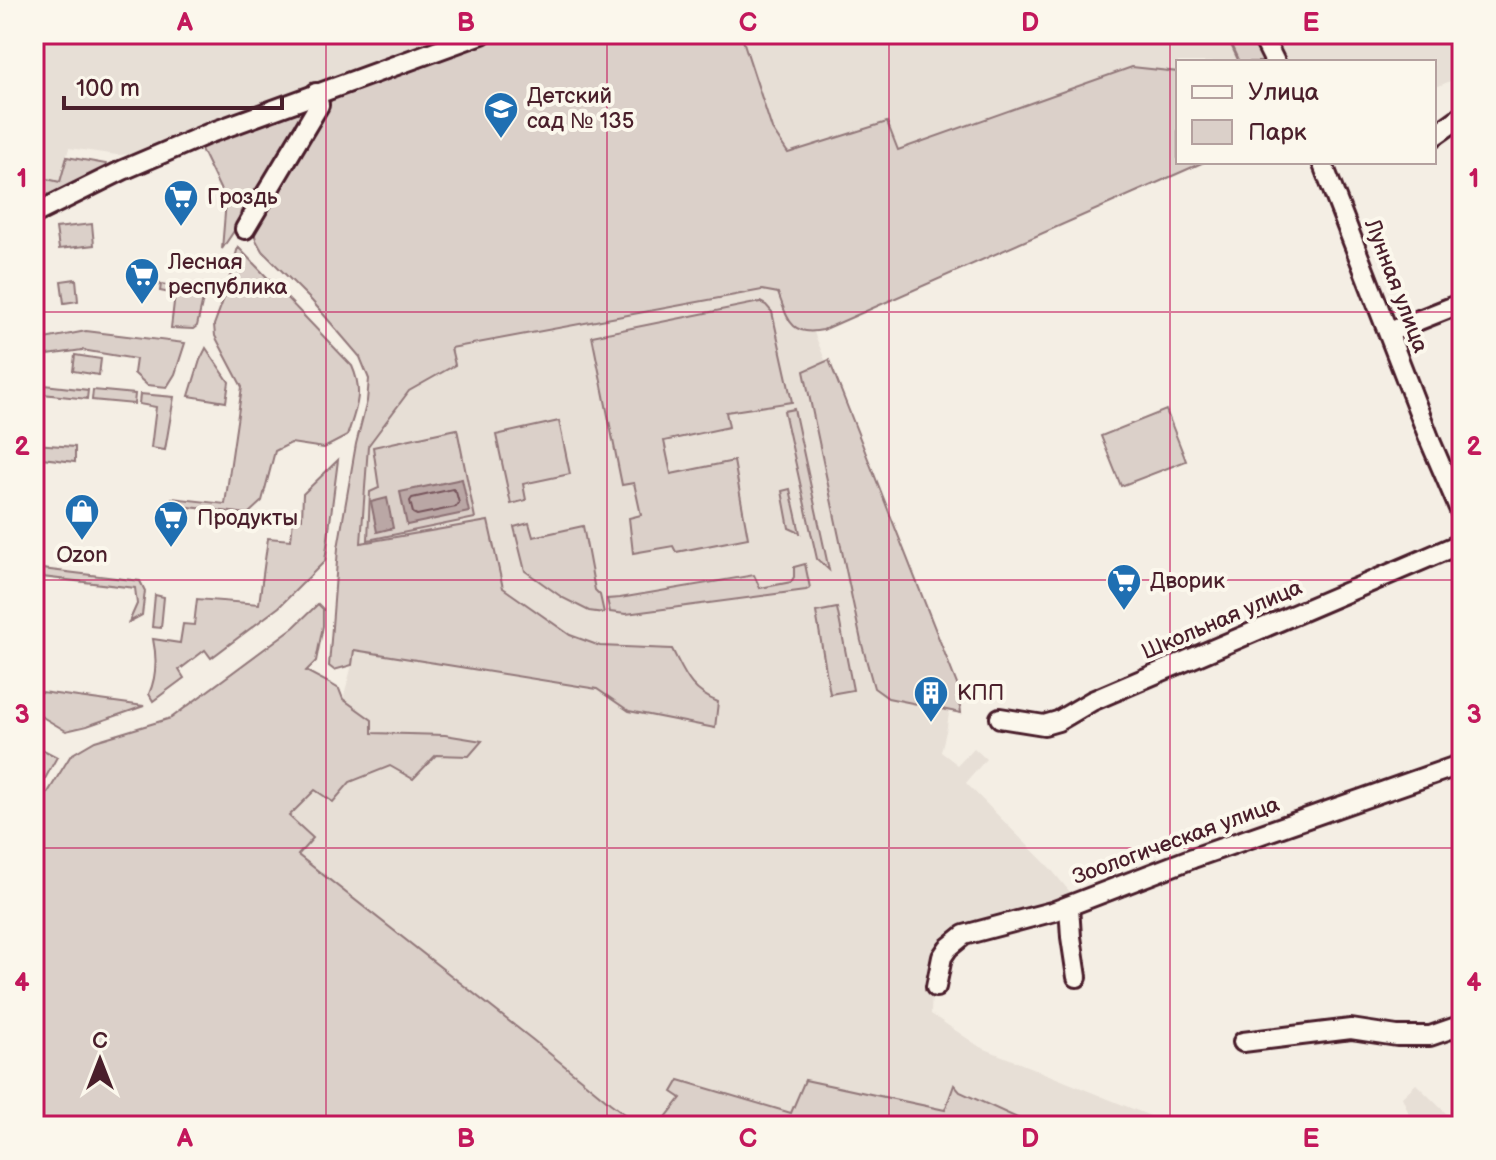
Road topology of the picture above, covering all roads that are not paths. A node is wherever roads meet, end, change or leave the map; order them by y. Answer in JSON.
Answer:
{"nodes":[{"id":1,"x":482,"y":34,"type":"edge"},
{"id":2,"x":1261,"y":34,"type":"edge"},
{"id":3,"x":1274,"y":60,"type":"edge"},
{"id":4,"x":316,"y":93,"type":"junction"},
{"id":5,"x":1462,"y":116,"type":"edge"},
{"id":6,"x":1436,"y":135,"type":"edge"},
{"id":7,"x":1323,"y":164,"type":"edge"},
{"id":8,"x":34,"y":214,"type":"edge"},
{"id":9,"x":245,"y":229,"type":"dead end"},
{"id":10,"x":1462,"y":303,"type":"edge"},
{"id":11,"x":1389,"y":332,"type":"junction"},
{"id":12,"x":1462,"y":515,"type":"edge"},
{"id":13,"x":1462,"y":543,"type":"edge"},
{"id":14,"x":1000,"y":718,"type":"dead end"},
{"id":15,"x":1462,"y":764,"type":"edge"},
{"id":16,"x":1069,"y":906,"type":"junction"},
{"id":17,"x":1077,"y":977,"type":"dead end"},
{"id":18,"x":936,"y":987,"type":"dead end"},
{"id":19,"x":1462,"y":1025,"type":"edge"},
{"id":20,"x":1243,"y":1042,"type":"dead end"}],
"edges":[{"from":1,"to":4,"type":"street"},
{"from":2,"to":3,"type":"street"},
{"from":4,"to":8,"type":"street"},
{"from":4,"to":9,"type":"street"},
{"from":5,"to":6,"type":"street"},
{"from":7,"to":11,"type":"street","name":"Лунная улица"},
{"from":10,"to":11,"type":"street"},
{"from":11,"to":12,"type":"street","name":"Лунная улица"},
{"from":13,"to":14,"type":"street","name":"Школьная улица"},
{"from":15,"to":16,"type":"street","name":"Зоологическая улица"},
{"from":16,"to":17,"type":"street"},
{"from":16,"to":18,"type":"street","name":"Зоологическая улица"},
{"from":19,"to":20,"type":"street"}]}
